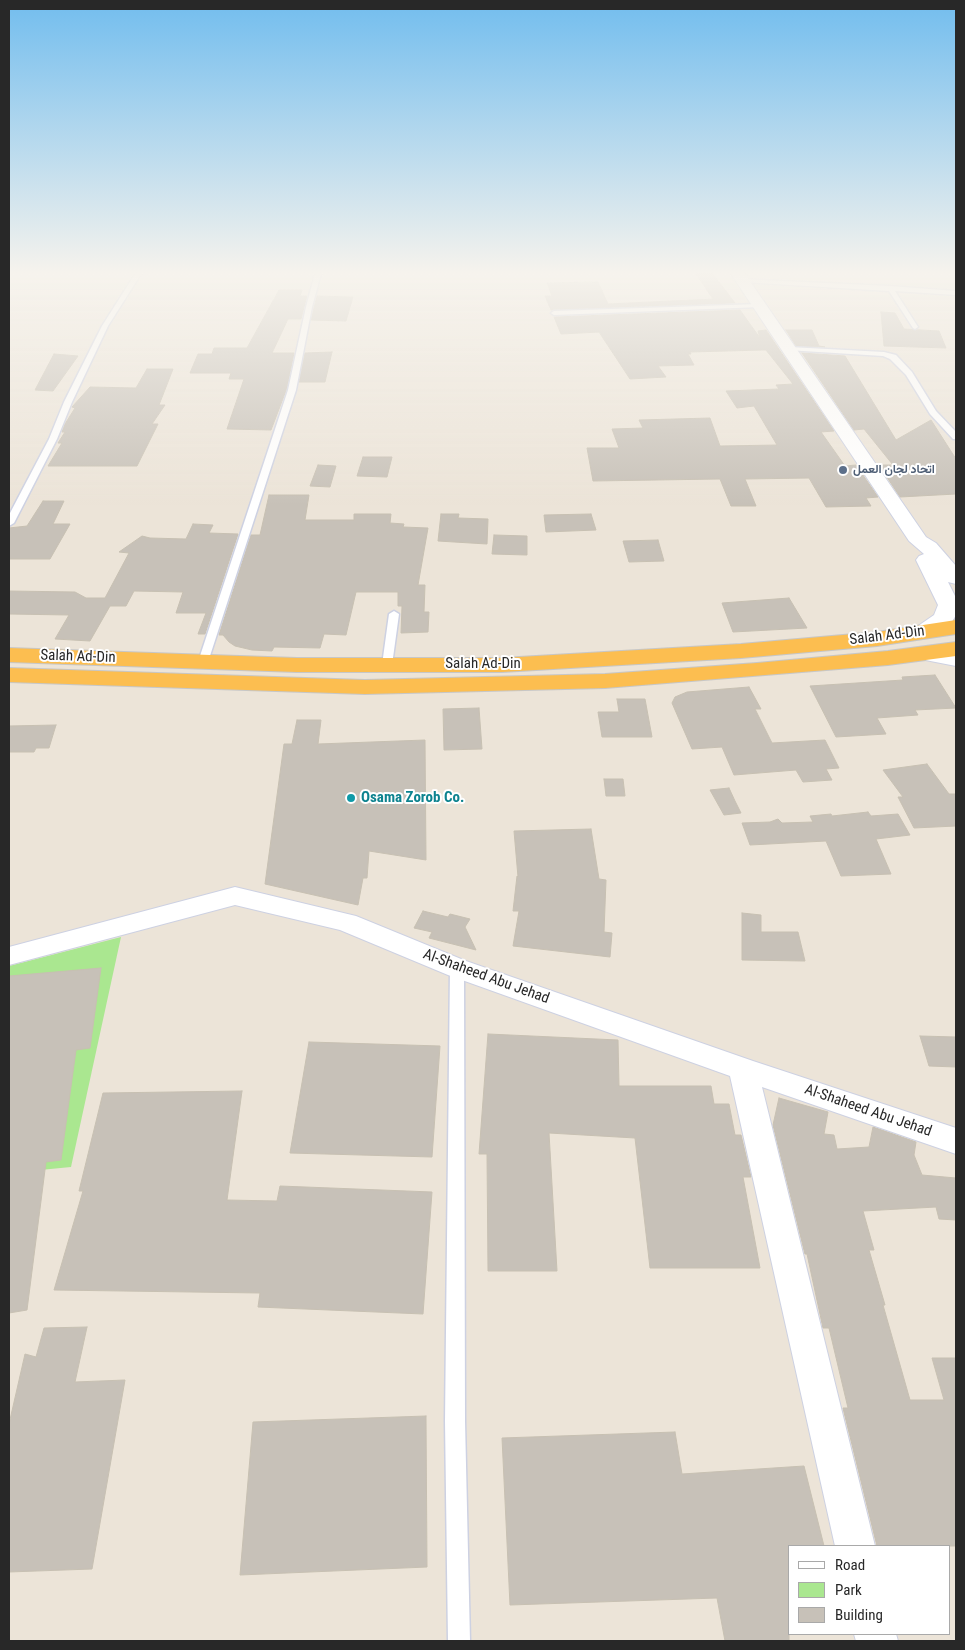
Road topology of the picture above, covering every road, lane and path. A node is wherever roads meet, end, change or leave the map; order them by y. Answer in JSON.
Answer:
{"nodes":[{"id":1,"x":94,"y":351,"type":"edge"},
{"id":2,"x":300,"y":351,"type":"edge"},
{"id":3,"x":790,"y":351,"type":"edge"},
{"id":4,"x":827,"y":351,"type":"edge"},
{"id":5,"x":956,"y":437,"type":"edge"},
{"id":6,"x":9,"y":522,"type":"edge"},
{"id":7,"x":919,"y":541,"type":"junction"},
{"id":8,"x":956,"y":578,"type":"edge"},
{"id":9,"x":394,"y":614,"type":"dead end"},
{"id":10,"x":956,"y":627,"type":"edge"},
{"id":11,"x":926,"y":631,"type":"junction"},
{"id":12,"x":956,"y":649,"type":"edge"},
{"id":13,"x":922,"y":654,"type":"junction"},
{"id":14,"x":9,"y":655,"type":"edge"},
{"id":15,"x":956,"y":660,"type":"edge"},
{"id":16,"x":203,"y":662,"type":"junction"},
{"id":17,"x":383,"y":665,"type":"junction"},
{"id":18,"x":9,"y":675,"type":"edge"},
{"id":19,"x":498,"y":675,"type":"junction"},
{"id":20,"x":365,"y":687,"type":"junction"},
{"id":21,"x":9,"y":956,"type":"edge"},
{"id":22,"x":457,"y":968,"type":"junction"},
{"id":23,"x":743,"y":1069,"type":"junction"},
{"id":24,"x":956,"y":1141,"type":"edge"},
{"id":25,"x":855,"y":1545,"type":"edge"},
{"id":26,"x":459,"y":1641,"type":"edge"}],
"edges":[{"from":1,"to":6,"type":"lane"},
{"from":2,"to":16,"type":"lane"},
{"from":3,"to":7,"type":"main road"},
{"from":4,"to":5,"type":"lane"},
{"from":7,"to":8,"type":"main road"},
{"from":7,"to":11,"type":"main road"},
{"from":9,"to":17,"type":"lane"},
{"from":10,"to":11,"type":"highway","name":"Salah Ad-Din"},
{"from":11,"to":19,"type":"highway","name":"Salah Ad-Din"},
{"from":12,"to":13,"type":"highway","name":"Salah Ad-Din"},
{"from":13,"to":15,"type":"street"},
{"from":13,"to":19,"type":"highway","name":"Salah Ad-Din"},
{"from":14,"to":16,"type":"highway","name":"Salah Ad-Din"},
{"from":16,"to":17,"type":"highway","name":"Salah Ad-Din"},
{"from":17,"to":19,"type":"highway","name":"Salah Ad-Din"},
{"from":17,"to":20,"type":"highway"},
{"from":18,"to":20,"type":"highway","name":"Salah Ad-Din"},
{"from":19,"to":20,"type":"highway","name":"Salah Ad-Din"},
{"from":21,"to":22,"type":"street","name":"Al-Shaheed Abu Jehad"},
{"from":22,"to":23,"type":"street","name":"Al-Shaheed Abu Jehad"},
{"from":22,"to":26,"type":"lane"},
{"from":23,"to":24,"type":"street","name":"Al-Shaheed Abu Jehad"},
{"from":23,"to":25,"type":"street"}]}
